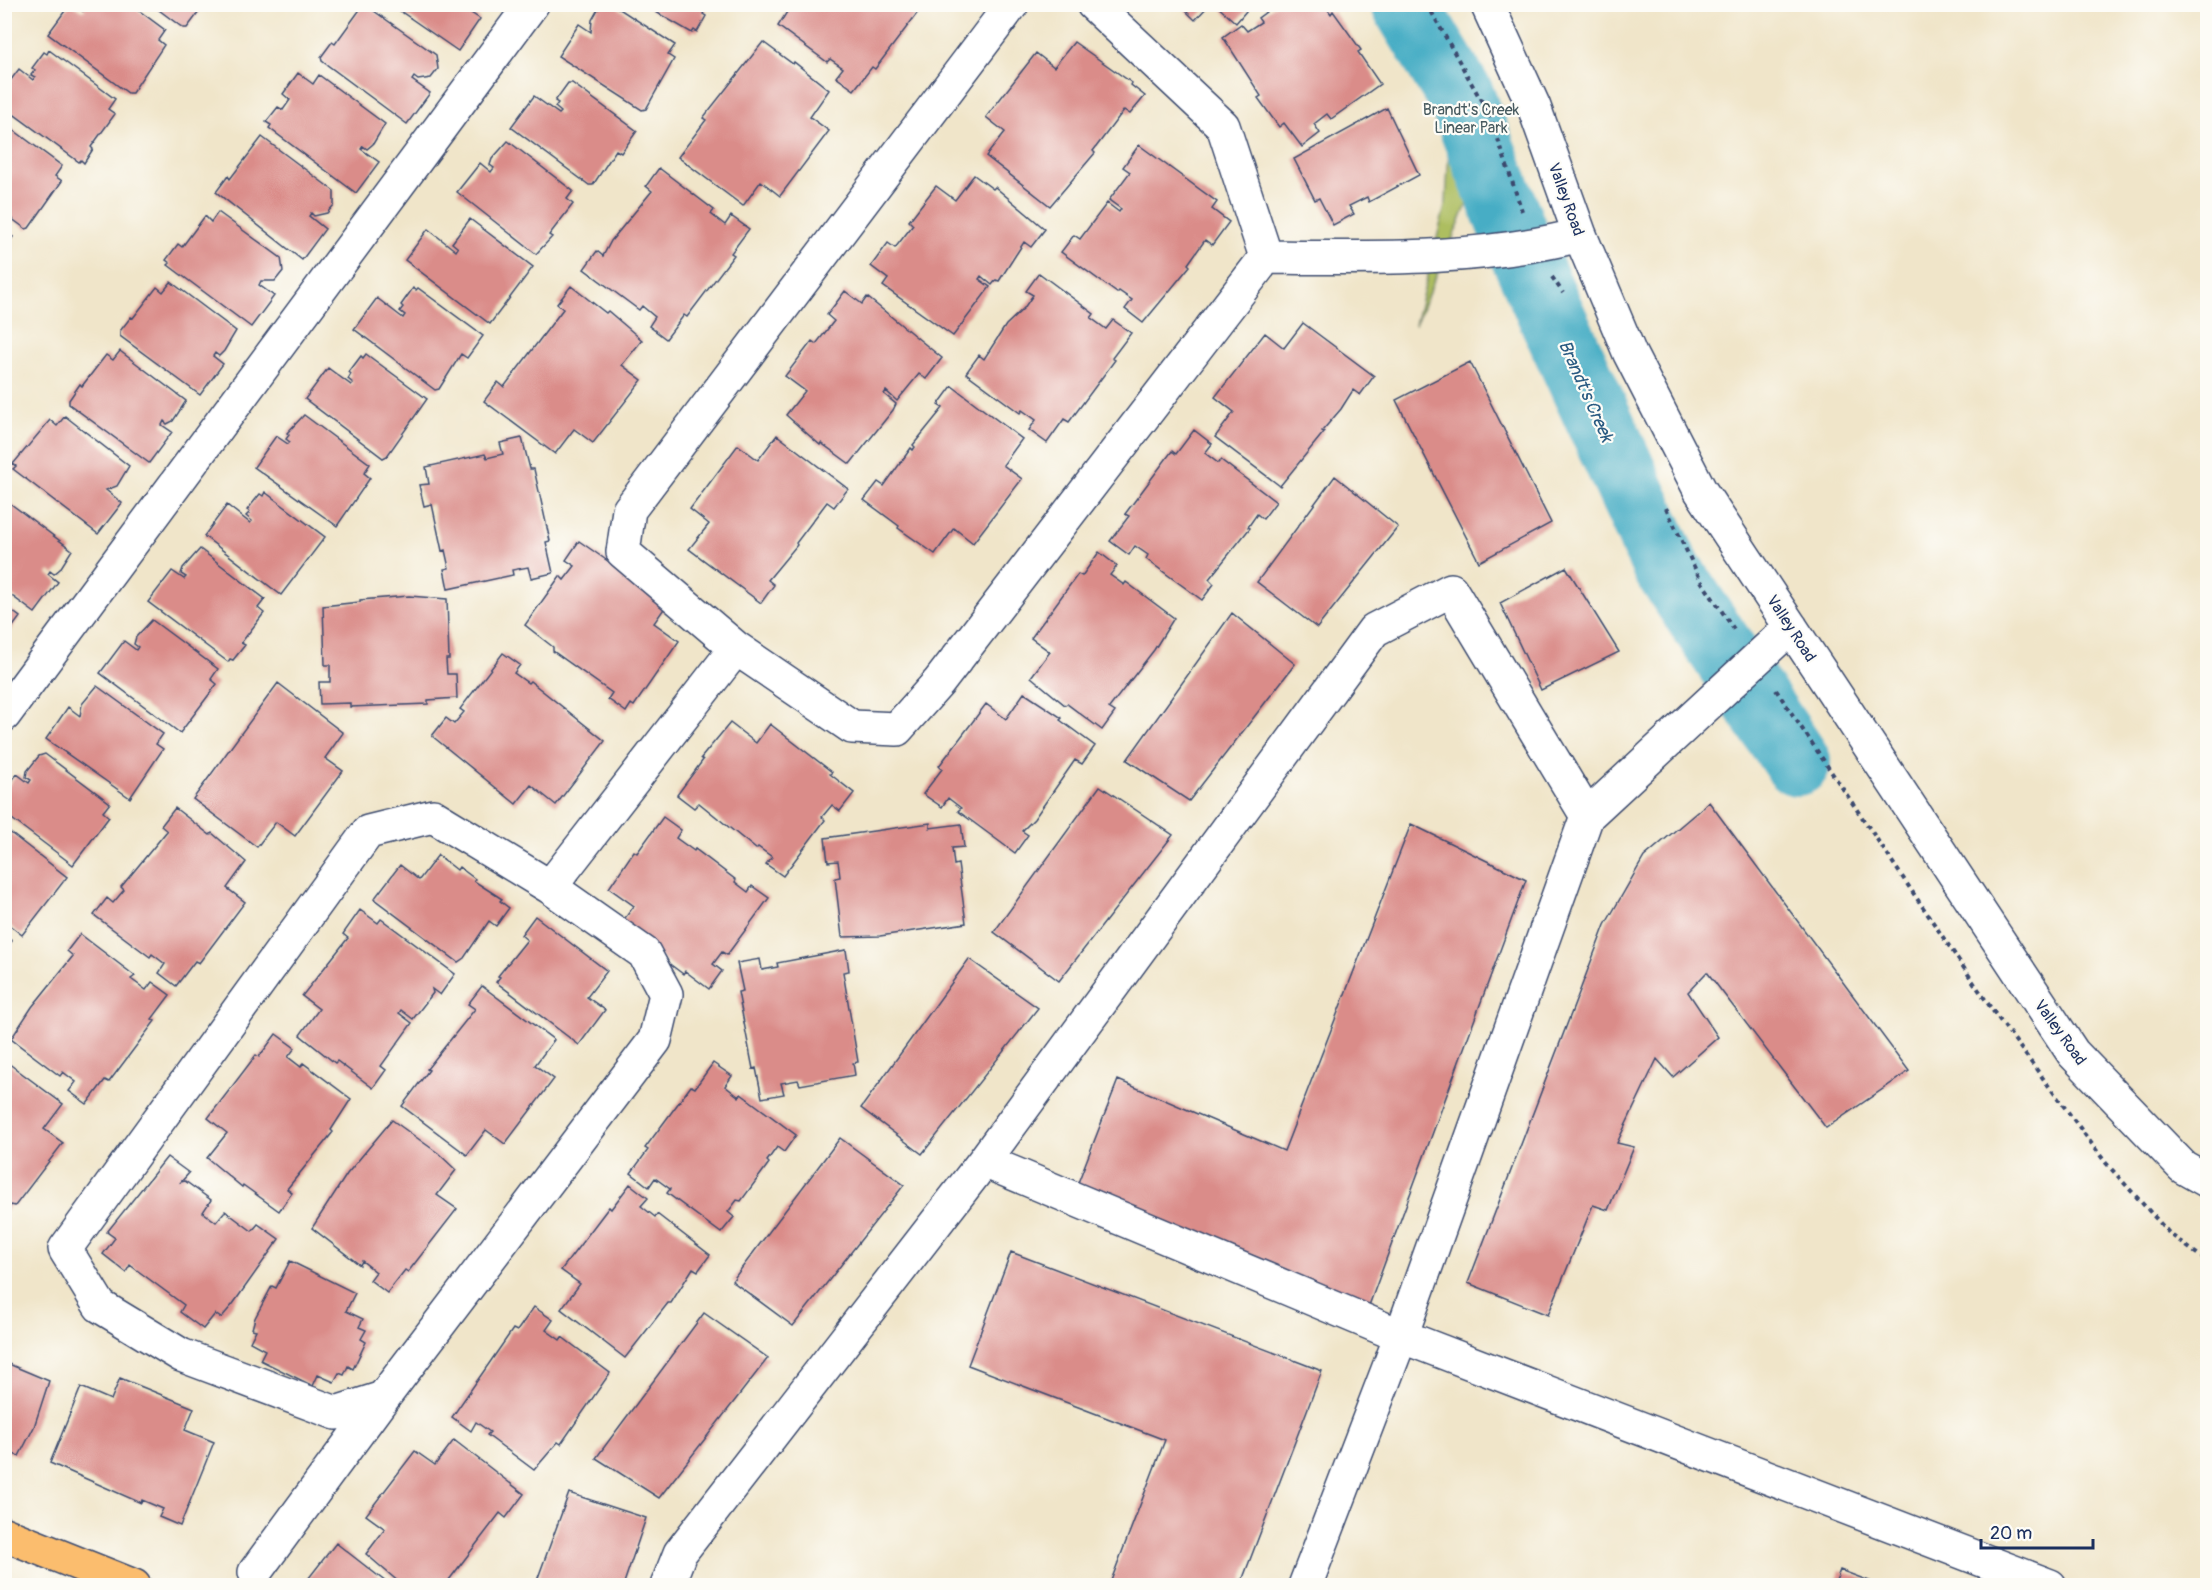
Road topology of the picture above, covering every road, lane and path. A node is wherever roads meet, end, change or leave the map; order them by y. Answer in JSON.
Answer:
{"nodes":[{"id":1,"x":532,"y":4,"type":"edge"},
{"id":2,"x":1012,"y":4,"type":"edge"},
{"id":3,"x":1094,"y":4,"type":"edge"},
{"id":4,"x":1487,"y":4,"type":"edge"},
{"id":5,"x":1580,"y":235,"type":"junction"},
{"id":6,"x":1266,"y":257,"type":"junction"},
{"id":7,"x":1791,"y":627,"type":"junction"},
{"id":8,"x":736,"y":648,"type":"junction"},
{"id":9,"x":4,"y":715,"type":"edge"},
{"id":10,"x":1587,"y":816,"type":"junction"},
{"id":11,"x":549,"y":887,"type":"junction"},
{"id":12,"x":984,"y":1161,"type":"junction"},
{"id":13,"x":2208,"y":1181,"type":"edge"},
{"id":14,"x":1401,"y":1336,"type":"junction"},
{"id":15,"x":383,"y":1398,"type":"junction"},
{"id":16,"x":4,"y":1534,"type":"edge"},
{"id":17,"x":255,"y":1572,"type":"dead end"},
{"id":18,"x":134,"y":1586,"type":"edge"},
{"id":19,"x":667,"y":1586,"type":"edge"},
{"id":20,"x":1305,"y":1586,"type":"edge"},
{"id":21,"x":2050,"y":1586,"type":"edge"}],
"edges":[{"from":1,"to":9,"type":"street"},
{"from":2,"to":8,"type":"street"},
{"from":3,"to":6,"type":"street"},
{"from":4,"to":5,"type":"street","name":"Valley Road"},
{"from":5,"to":6,"type":"street"},
{"from":5,"to":7,"type":"street","name":"Valley Road"},
{"from":6,"to":8,"type":"street"},
{"from":7,"to":10,"type":"street"},
{"from":7,"to":13,"type":"street","name":"Valley Road"},
{"from":8,"to":11,"type":"street"},
{"from":10,"to":12,"type":"street"},
{"from":10,"to":14,"type":"street"},
{"from":11,"to":15,"type":"street"},
{"from":11,"to":15,"type":"street"},
{"from":12,"to":14,"type":"street"},
{"from":12,"to":19,"type":"street"},
{"from":14,"to":20,"type":"street"},
{"from":14,"to":21,"type":"street"},
{"from":15,"to":17,"type":"street"},
{"from":16,"to":18,"type":"main road"}]}
